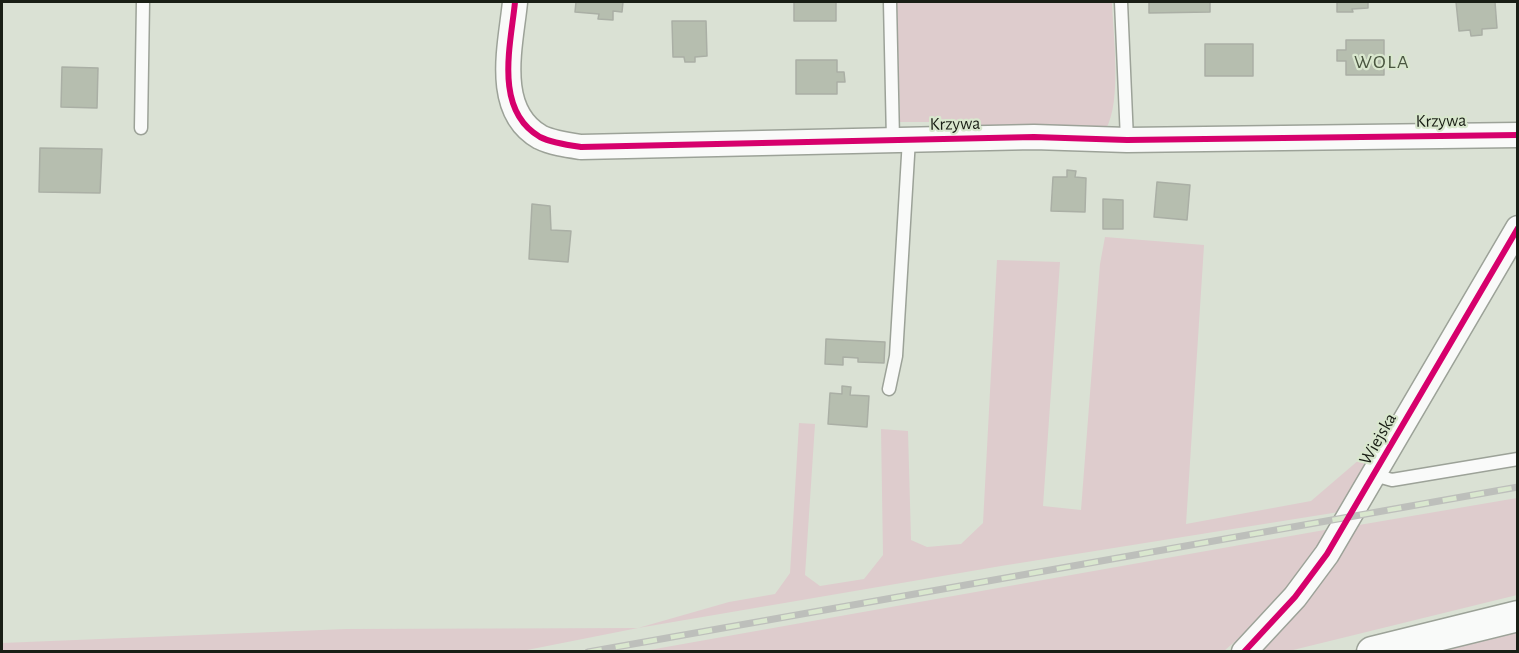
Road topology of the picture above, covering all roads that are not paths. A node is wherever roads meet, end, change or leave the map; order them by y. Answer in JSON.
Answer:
{"nodes":[{"id":1,"x":142,"y":2,"type":"edge"},
{"id":2,"x":515,"y":2,"type":"edge"},
{"id":3,"x":890,"y":2,"type":"edge"},
{"id":4,"x":1121,"y":2,"type":"edge"},
{"id":5,"x":141,"y":128,"type":"dead end"},
{"id":6,"x":1518,"y":135,"type":"edge"},
{"id":7,"x":901,"y":140,"type":"junction"},
{"id":8,"x":1126,"y":140,"type":"junction"},
{"id":9,"x":1518,"y":228,"type":"edge"},
{"id":10,"x":889,"y":389,"type":"dead end"},
{"id":11,"x":1518,"y":459,"type":"edge"},
{"id":12,"x":1374,"y":475,"type":"junction"},
{"id":13,"x":1518,"y":616,"type":"edge"},
{"id":14,"x":1244,"y":651,"type":"edge"},
{"id":15,"x":1372,"y":651,"type":"edge"}],
"edges":[{"from":1,"to":5,"type":"lane"},
{"from":2,"to":7,"type":"street","name":"Krzywa"},
{"from":3,"to":7,"type":"lane"},
{"from":4,"to":8,"type":"lane"},
{"from":6,"to":8,"type":"street","name":"Krzywa"},
{"from":7,"to":8,"type":"street","name":"Krzywa"},
{"from":7,"to":10,"type":"lane"},
{"from":9,"to":12,"type":"street","name":"Wiejska"},
{"from":11,"to":12,"type":"lane"},
{"from":12,"to":14,"type":"street","name":"Wiejska"},
{"from":13,"to":15,"type":"street"}]}
